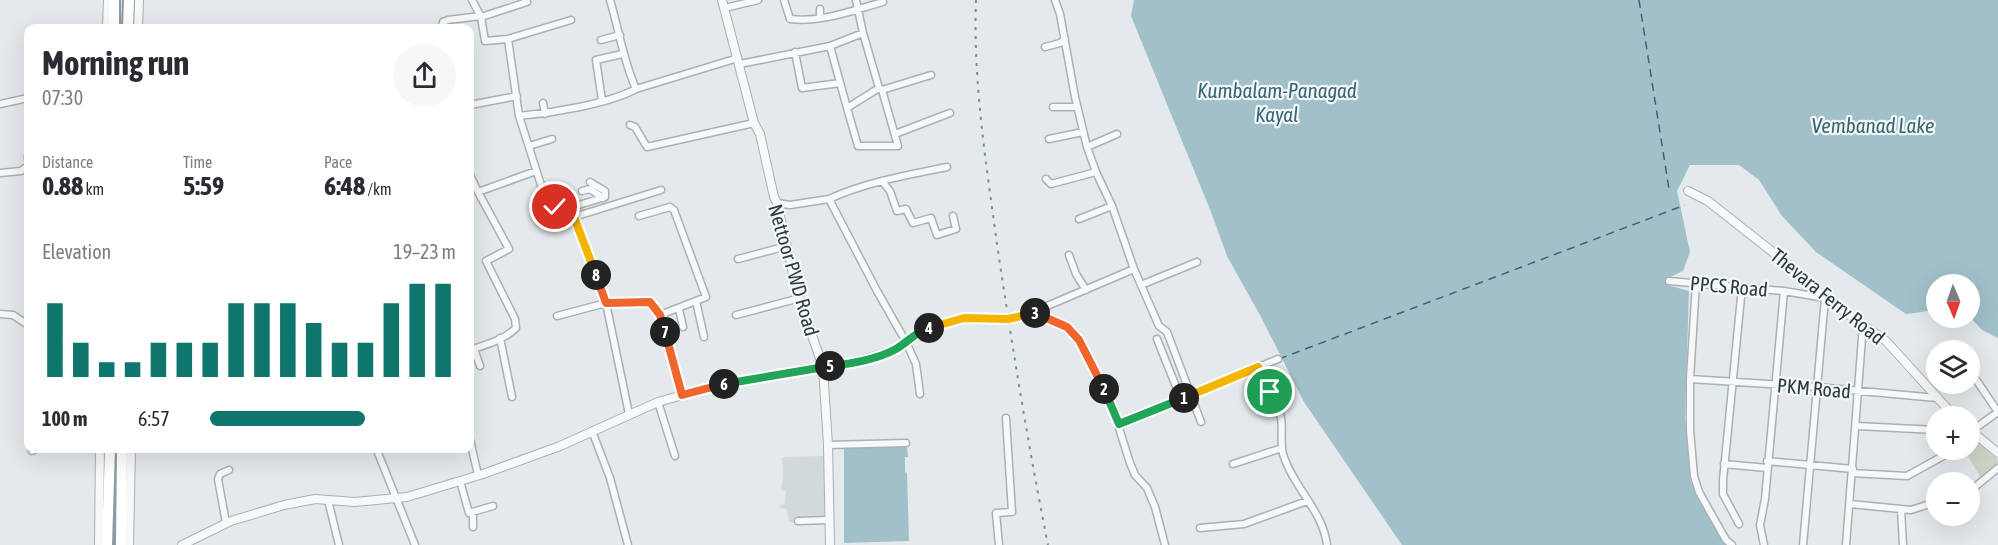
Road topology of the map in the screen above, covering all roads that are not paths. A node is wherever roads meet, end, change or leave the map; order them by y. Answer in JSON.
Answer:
{"nodes":[{"id":1,"x":108,"y":0,"type":"edge"},
{"id":2,"x":114,"y":0,"type":"edge"},
{"id":3,"x":129,"y":0,"type":"edge"},
{"id":4,"x":139,"y":0,"type":"edge"},
{"id":5,"x":472,"y":0,"type":"edge"},
{"id":6,"x":610,"y":0,"type":"edge"},
{"id":7,"x":758,"y":0,"type":"edge"},
{"id":8,"x":784,"y":0,"type":"edge"},
{"id":9,"x":856,"y":0,"type":"edge"},
{"id":10,"x":1055,"y":0,"type":"edge"},
{"id":11,"x":527,"y":2,"type":"dead end"},
{"id":12,"x":883,"y":2,"type":"dead end"},
{"id":13,"x":723,"y":4,"type":"edge"},
{"id":14,"x":820,"y":9,"type":"dead end"},
{"id":15,"x":858,"y":9,"type":"junction"},
{"id":16,"x":481,"y":16,"type":"junction"},
{"id":17,"x":820,"y":18,"type":"junction"},
{"id":18,"x":571,"y":20,"type":"dead end"},
{"id":19,"x":107,"y":24,"type":"edge"},
{"id":20,"x":114,"y":24,"type":"edge"},
{"id":21,"x":128,"y":24,"type":"edge"},
{"id":22,"x":138,"y":24,"type":"edge"},
{"id":23,"x":443,"y":24,"type":"edge"},
{"id":24,"x":863,"y":33,"type":"junction"},
{"id":25,"x":620,"y":35,"type":"junction"},
{"id":26,"x":508,"y":39,"type":"junction"},
{"id":27,"x":1065,"y":39,"type":"junction"},
{"id":28,"x":601,"y":40,"type":"dead end"},
{"id":29,"x":830,"y":46,"type":"junction"},
{"id":30,"x":1045,"y":47,"type":"dead end"},
{"id":31,"x":795,"y":52,"type":"junction"},
{"id":32,"x":622,"y":54,"type":"junction"},
{"id":33,"x":739,"y":61,"type":"junction"},
{"id":34,"x":513,"y":62,"type":"junction"},
{"id":35,"x":504,"y":63,"type":"dead end"},
{"id":36,"x":931,"y":75,"type":"dead end"},
{"id":37,"x":840,"y":83,"type":"junction"},
{"id":38,"x":636,"y":89,"type":"junction"},
{"id":39,"x":881,"y":89,"type":"junction"},
{"id":40,"x":517,"y":96,"type":"junction"},
{"id":41,"x":24,"y":99,"type":"edge"},
{"id":42,"x":602,"y":100,"type":"junction"},
{"id":43,"x":543,"y":103,"type":"dead end"},
{"id":44,"x":0,"y":104,"type":"edge"},
{"id":45,"x":474,"y":104,"type":"edge"},
{"id":46,"x":1053,"y":107,"type":"dead end"},
{"id":47,"x":1077,"y":107,"type":"junction"},
{"id":48,"x":847,"y":108,"type":"junction"},
{"id":49,"x":950,"y":113,"type":"dead end"},
{"id":50,"x":545,"y":114,"type":"junction"},
{"id":51,"x":519,"y":116,"type":"junction"},
{"id":52,"x":754,"y":123,"type":"junction"},
{"id":53,"x":630,"y":124,"type":"dead end"},
{"id":54,"x":1083,"y":132,"type":"junction"},
{"id":55,"x":895,"y":134,"type":"junction"},
{"id":56,"x":1117,"y":134,"type":"dead end"},
{"id":57,"x":552,"y":139,"type":"dead end"},
{"id":58,"x":1049,"y":139,"type":"dead end"},
{"id":59,"x":529,"y":146,"type":"junction"},
{"id":60,"x":1087,"y":147,"type":"junction"},
{"id":61,"x":947,"y":167,"type":"dead end"},
{"id":62,"x":24,"y":168,"type":"edge"},
{"id":63,"x":536,"y":171,"type":"junction"},
{"id":64,"x":1096,"y":172,"type":"junction"},
{"id":65,"x":0,"y":173,"type":"edge"},
{"id":66,"x":1046,"y":178,"type":"dead end"},
{"id":67,"x":882,"y":181,"type":"junction"},
{"id":68,"x":590,"y":182,"type":"dead end"},
{"id":69,"x":474,"y":184,"type":"edge"},
{"id":70,"x":661,"y":190,"type":"dead end"},
{"id":71,"x":582,"y":191,"type":"dead end"},
{"id":72,"x":1688,"y":191,"type":"dead end"},
{"id":73,"x":478,"y":192,"type":"junction"},
{"id":74,"x":603,"y":198,"type":"junction"},
{"id":75,"x":829,"y":199,"type":"junction"},
{"id":76,"x":777,"y":203,"type":"junction"},
{"id":77,"x":1113,"y":206,"type":"junction"},
{"id":78,"x":569,"y":208,"type":"junction"},
{"id":79,"x":639,"y":216,"type":"dead end"},
{"id":80,"x":954,"y":216,"type":"dead end"},
{"id":81,"x":574,"y":217,"type":"junction"},
{"id":82,"x":1079,"y":219,"type":"dead end"},
{"id":83,"x":787,"y":246,"type":"junction"},
{"id":84,"x":1069,"y":255,"type":"dead end"},
{"id":85,"x":738,"y":259,"type":"dead end"},
{"id":86,"x":1197,"y":262,"type":"dead end"},
{"id":87,"x":1134,"y":269,"type":"junction"},
{"id":88,"x":1670,"y":281,"type":"dead end"},
{"id":89,"x":1696,"y":283,"type":"junction"},
{"id":90,"x":1141,"y":285,"type":"junction"},
{"id":91,"x":1742,"y":287,"type":"junction"},
{"id":92,"x":1086,"y":290,"type":"junction"},
{"id":93,"x":1784,"y":291,"type":"junction"},
{"id":94,"x":800,"y":298,"type":"junction"},
{"id":95,"x":1825,"y":298,"type":"junction"},
{"id":96,"x":696,"y":301,"type":"junction"},
{"id":97,"x":606,"y":303,"type":"junction"},
{"id":98,"x":678,"y":309,"type":"junction"},
{"id":99,"x":1033,"y":312,"type":"junction"},
{"id":100,"x":0,"y":314,"type":"edge"},
{"id":101,"x":660,"y":315,"type":"junction"},
{"id":102,"x":736,"y":315,"type":"dead end"},
{"id":103,"x":557,"y":316,"type":"dead end"},
{"id":104,"x":1008,"y":319,"type":"joint"},
{"id":105,"x":24,"y":322,"type":"edge"},
{"id":106,"x":1863,"y":325,"type":"junction"},
{"id":107,"x":683,"y":327,"type":"dead end"},
{"id":108,"x":500,"y":338,"type":"junction"},
{"id":109,"x":704,"y":338,"type":"dead end"},
{"id":110,"x":1157,"y":339,"type":"dead end"},
{"id":111,"x":906,"y":342,"type":"junction"},
{"id":112,"x":474,"y":349,"type":"edge"},
{"id":113,"x":474,"y":354,"type":"edge"},
{"id":114,"x":1278,"y":359,"type":"dead end"},
{"id":115,"x":480,"y":366,"type":"dead end"},
{"id":116,"x":823,"y":367,"type":"junction"},
{"id":117,"x":1258,"y":367,"type":"junction"},
{"id":118,"x":1690,"y":379,"type":"junction"},
{"id":119,"x":1733,"y":382,"type":"junction"},
{"id":120,"x":1775,"y":384,"type":"junction"},
{"id":121,"x":1980,"y":385,"type":"edge"},
{"id":122,"x":1817,"y":387,"type":"junction"},
{"id":123,"x":1859,"y":391,"type":"junction"},
{"id":124,"x":920,"y":393,"type":"dead end"},
{"id":125,"x":682,"y":395,"type":"junction"},
{"id":126,"x":1191,"y":395,"type":"junction"},
{"id":127,"x":512,"y":397,"type":"dead end"},
{"id":128,"x":1937,"y":398,"type":"junction"},
{"id":129,"x":1181,"y":399,"type":"junction"},
{"id":130,"x":658,"y":402,"type":"junction"},
{"id":131,"x":1945,"y":406,"type":"edge"},
{"id":132,"x":1998,"y":412,"type":"edge"},
{"id":133,"x":629,"y":414,"type":"junction"},
{"id":134,"x":1006,"y":418,"type":"dead end"},
{"id":135,"x":1201,"y":422,"type":"dead end"},
{"id":136,"x":1119,"y":424,"type":"junction"},
{"id":137,"x":1857,"y":426,"type":"junction"},
{"id":138,"x":1980,"y":428,"type":"edge"},
{"id":139,"x":1926,"y":429,"type":"edge"},
{"id":140,"x":592,"y":431,"type":"junction"},
{"id":141,"x":1980,"y":441,"type":"edge"},
{"id":142,"x":906,"y":443,"type":"dead end"},
{"id":143,"x":828,"y":445,"type":"junction"},
{"id":144,"x":1282,"y":448,"type":"junction"},
{"id":145,"x":100,"y":453,"type":"edge"},
{"id":146,"x":110,"y":453,"type":"edge"},
{"id":147,"x":122,"y":453,"type":"edge"},
{"id":148,"x":131,"y":453,"type":"edge"},
{"id":149,"x":377,"y":453,"type":"edge"},
{"id":150,"x":473,"y":453,"type":"edge"},
{"id":151,"x":1998,"y":453,"type":"edge"},
{"id":152,"x":675,"y":456,"type":"dead end"},
{"id":153,"x":1936,"y":460,"type":"edge"},
{"id":154,"x":1233,"y":464,"type":"dead end"},
{"id":155,"x":1724,"y":464,"type":"junction"},
{"id":156,"x":1767,"y":465,"type":"junction"},
{"id":157,"x":1810,"y":465,"type":"junction"},
{"id":158,"x":1998,"y":468,"type":"edge"},
{"id":159,"x":229,"y":470,"type":"dead end"},
{"id":160,"x":1852,"y":471,"type":"junction"},
{"id":161,"x":478,"y":475,"type":"junction"},
{"id":162,"x":460,"y":481,"type":"junction"},
{"id":163,"x":1980,"y":483,"type":"edge"},
{"id":164,"x":396,"y":498,"type":"junction"},
{"id":165,"x":328,"y":500,"type":"junction"},
{"id":166,"x":1307,"y":501,"type":"junction"},
{"id":167,"x":1850,"y":504,"type":"junction"},
{"id":168,"x":1926,"y":505,"type":"edge"},
{"id":169,"x":494,"y":506,"type":"dead end"},
{"id":170,"x":1901,"y":509,"type":"junction"},
{"id":171,"x":472,"y":512,"type":"junction"},
{"id":172,"x":829,"y":520,"type":"junction"},
{"id":173,"x":798,"y":521,"type":"dead end"},
{"id":174,"x":226,"y":523,"type":"junction"},
{"id":175,"x":1739,"y":524,"type":"dead end"},
{"id":176,"x":473,"y":527,"type":"dead end"},
{"id":177,"x":1200,"y":528,"type":"dead end"},
{"id":178,"x":99,"y":545,"type":"edge"},
{"id":179,"x":107,"y":545,"type":"edge"},
{"id":180,"x":121,"y":545,"type":"edge"},
{"id":181,"x":129,"y":545,"type":"edge"},
{"id":182,"x":182,"y":545,"type":"edge"},
{"id":183,"x":339,"y":545,"type":"edge"},
{"id":184,"x":414,"y":545,"type":"edge"},
{"id":185,"x":628,"y":545,"type":"edge"},
{"id":186,"x":830,"y":545,"type":"edge"},
{"id":187,"x":999,"y":545,"type":"edge"},
{"id":188,"x":1165,"y":545,"type":"edge"},
{"id":189,"x":1327,"y":545,"type":"edge"},
{"id":190,"x":1732,"y":545,"type":"edge"},
{"id":191,"x":1764,"y":545,"type":"edge"},
{"id":192,"x":1803,"y":545,"type":"edge"},
{"id":193,"x":1846,"y":545,"type":"edge"},
{"id":194,"x":1904,"y":545,"type":"edge"}],
"edges":[{"from":1,"to":19,"type":"street"},
{"from":2,"to":20,"type":"highway"},
{"from":3,"to":21,"type":"highway"},
{"from":4,"to":22,"type":"street"},
{"from":5,"to":16,"type":"street"},
{"from":6,"to":25,"type":"street"},
{"from":7,"to":13,"type":"street"},
{"from":8,"to":17,"type":"street"},
{"from":9,"to":15,"type":"street"},
{"from":10,"to":27,"type":"street"},
{"from":11,"to":16,"type":"street"},
{"from":12,"to":15,"type":"street"},
{"from":13,"to":33,"type":"street","name":"Nettoor PWD Road"},
{"from":14,"to":17,"type":"street"},
{"from":15,"to":17,"type":"street"},
{"from":15,"to":24,"type":"street"},
{"from":16,"to":23,"type":"street"},
{"from":16,"to":26,"type":"street"},
{"from":18,"to":26,"type":"street"},
{"from":24,"to":29,"type":"street"},
{"from":24,"to":39,"type":"street"},
{"from":25,"to":28,"type":"street"},
{"from":25,"to":32,"type":"street"},
{"from":26,"to":34,"type":"street"},
{"from":27,"to":30,"type":"street"},
{"from":27,"to":47,"type":"street"},
{"from":29,"to":31,"type":"street"},
{"from":29,"to":37,"type":"street"},
{"from":31,"to":33,"type":"street"},
{"from":31,"to":37,"type":"street"},
{"from":32,"to":38,"type":"street"},
{"from":32,"to":42,"type":"street"},
{"from":33,"to":38,"type":"street"},
{"from":33,"to":52,"type":"street","name":"Nettoor PWD Road"},
{"from":34,"to":35,"type":"street"},
{"from":34,"to":40,"type":"street"},
{"from":36,"to":39,"type":"street"},
{"from":37,"to":48,"type":"street"},
{"from":38,"to":42,"type":"street"},
{"from":39,"to":48,"type":"street"},
{"from":39,"to":55,"type":"street"},
{"from":40,"to":45,"type":"street"},
{"from":40,"to":51,"type":"street"},
{"from":41,"to":44,"type":"street"},
{"from":42,"to":50,"type":"street"},
{"from":43,"to":50,"type":"street"},
{"from":46,"to":47,"type":"street"},
{"from":47,"to":54,"type":"street"},
{"from":48,"to":55,"type":"street"},
{"from":49,"to":55,"type":"street"},
{"from":50,"to":51,"type":"street"},
{"from":51,"to":59,"type":"street"},
{"from":52,"to":53,"type":"street"},
{"from":52,"to":76,"type":"street","name":"Nettoor PWD Road"},
{"from":54,"to":58,"type":"street"},
{"from":54,"to":60,"type":"street"},
{"from":56,"to":60,"type":"street"},
{"from":57,"to":59,"type":"street"},
{"from":59,"to":63,"type":"street"},
{"from":60,"to":64,"type":"street"},
{"from":61,"to":67,"type":"street"},
{"from":62,"to":65,"type":"street"},
{"from":63,"to":73,"type":"street"},
{"from":63,"to":78,"type":"street"},
{"from":64,"to":66,"type":"street"},
{"from":64,"to":77,"type":"street"},
{"from":67,"to":75,"type":"street"},
{"from":67,"to":80,"type":"street"},
{"from":68,"to":74,"type":"street"},
{"from":69,"to":73,"type":"street"},
{"from":70,"to":81,"type":"street"},
{"from":71,"to":74,"type":"street"},
{"from":72,"to":95,"type":"street","name":"Thevara Ferry Road"},
{"from":73,"to":108,"type":"street"},
{"from":74,"to":78,"type":"street"},
{"from":75,"to":76,"type":"street"},
{"from":75,"to":111,"type":"street"},
{"from":76,"to":83,"type":"street","name":"Nettoor PWD Road"},
{"from":77,"to":82,"type":"street"},
{"from":77,"to":87,"type":"street"},
{"from":78,"to":81,"type":"street"},
{"from":79,"to":96,"type":"street"},
{"from":81,"to":97,"type":"street"},
{"from":83,"to":85,"type":"street"},
{"from":83,"to":94,"type":"street","name":"Nettoor PWD Road"},
{"from":84,"to":92,"type":"street"},
{"from":86,"to":90,"type":"street"},
{"from":87,"to":90,"type":"street"},
{"from":87,"to":92,"type":"street"},
{"from":88,"to":89,"type":"street","name":"PPCS Road"},
{"from":89,"to":91,"type":"street","name":"PPCS Road"},
{"from":89,"to":118,"type":"street"},
{"from":90,"to":126,"type":"street"},
{"from":91,"to":93,"type":"street","name":"PPCS Road"},
{"from":91,"to":119,"type":"street"},
{"from":92,"to":99,"type":"street"},
{"from":93,"to":95,"type":"street","name":"PPCS Road"},
{"from":93,"to":120,"type":"street"},
{"from":94,"to":102,"type":"street"},
{"from":94,"to":116,"type":"street","name":"Nettoor PWD Road"},
{"from":95,"to":106,"type":"street","name":"Thevara Ferry Road"},
{"from":95,"to":122,"type":"street"},
{"from":96,"to":98,"type":"street"},
{"from":96,"to":109,"type":"street"},
{"from":97,"to":101,"type":"street"},
{"from":97,"to":103,"type":"street"},
{"from":97,"to":133,"type":"street"},
{"from":98,"to":101,"type":"street"},
{"from":98,"to":107,"type":"street"},
{"from":99,"to":104,"type":"street"},
{"from":99,"to":136,"type":"street"},
{"from":100,"to":105,"type":"street"},
{"from":101,"to":125,"type":"street"},
{"from":104,"to":111,"type":"street"},
{"from":106,"to":123,"type":"street"},
{"from":106,"to":128,"type":"street","name":"Thevara Ferry Road"},
{"from":108,"to":112,"type":"street"},
{"from":108,"to":127,"type":"street"},
{"from":110,"to":129,"type":"street"},
{"from":111,"to":116,"type":"street"},
{"from":111,"to":124,"type":"street"},
{"from":113,"to":115,"type":"street"},
{"from":114,"to":117,"type":"street"},
{"from":116,"to":125,"type":"street"},
{"from":116,"to":143,"type":"street","name":"Nettoor PWD Road"},
{"from":117,"to":126,"type":"street"},
{"from":117,"to":144,"type":"street"},
{"from":118,"to":119,"type":"street","name":"PKM Road"},
{"from":118,"to":190,"type":"street"},
{"from":119,"to":120,"type":"street","name":"PKM Road"},
{"from":119,"to":155,"type":"street"},
{"from":120,"to":122,"type":"street","name":"PKM Road"},
{"from":120,"to":156,"type":"street"},
{"from":121,"to":132,"type":"street"},
{"from":122,"to":123,"type":"street","name":"PKM Road"},
{"from":122,"to":157,"type":"street"},
{"from":123,"to":128,"type":"street","name":"PKM Road"},
{"from":123,"to":137,"type":"street"},
{"from":125,"to":130,"type":"street"},
{"from":126,"to":129,"type":"street"},
{"from":126,"to":135,"type":"street"},
{"from":128,"to":131,"type":"street","name":"Thevara Ferry Road"},
{"from":129,"to":136,"type":"street"},
{"from":130,"to":133,"type":"street"},
{"from":130,"to":152,"type":"street"},
{"from":132,"to":138,"type":"street"},
{"from":133,"to":140,"type":"street"},
{"from":134,"to":187,"type":"street"},
{"from":136,"to":188,"type":"street"},
{"from":137,"to":139,"type":"street"},
{"from":137,"to":160,"type":"street"},
{"from":140,"to":161,"type":"street"},
{"from":140,"to":185,"type":"street"},
{"from":141,"to":151,"type":"street"},
{"from":142,"to":143,"type":"street"},
{"from":143,"to":172,"type":"street","name":"Nettoor PWD Road"},
{"from":144,"to":154,"type":"street"},
{"from":144,"to":166,"type":"street"},
{"from":145,"to":178,"type":"street"},
{"from":146,"to":179,"type":"highway"},
{"from":147,"to":180,"type":"highway"},
{"from":148,"to":181,"type":"street"},
{"from":149,"to":164,"type":"street"},
{"from":150,"to":161,"type":"street"},
{"from":153,"to":160,"type":"street"},
{"from":155,"to":156,"type":"street"},
{"from":155,"to":175,"type":"street"},
{"from":156,"to":157,"type":"street"},
{"from":156,"to":191,"type":"street"},
{"from":157,"to":160,"type":"street"},
{"from":157,"to":192,"type":"street"},
{"from":158,"to":163,"type":"street"},
{"from":159,"to":174,"type":"street"},
{"from":160,"to":167,"type":"street"},
{"from":161,"to":162,"type":"street"},
{"from":162,"to":164,"type":"street"},
{"from":162,"to":171,"type":"street"},
{"from":164,"to":165,"type":"street"},
{"from":164,"to":184,"type":"street"},
{"from":165,"to":174,"type":"street"},
{"from":165,"to":183,"type":"street"},
{"from":166,"to":177,"type":"street"},
{"from":166,"to":189,"type":"street"},
{"from":167,"to":170,"type":"street"},
{"from":167,"to":193,"type":"street"},
{"from":168,"to":170,"type":"street"},
{"from":169,"to":171,"type":"street"},
{"from":170,"to":194,"type":"street"},
{"from":171,"to":176,"type":"street"},
{"from":172,"to":173,"type":"street"},
{"from":172,"to":186,"type":"street","name":"Nettoor PWD Road"},
{"from":174,"to":182,"type":"street"}]}
